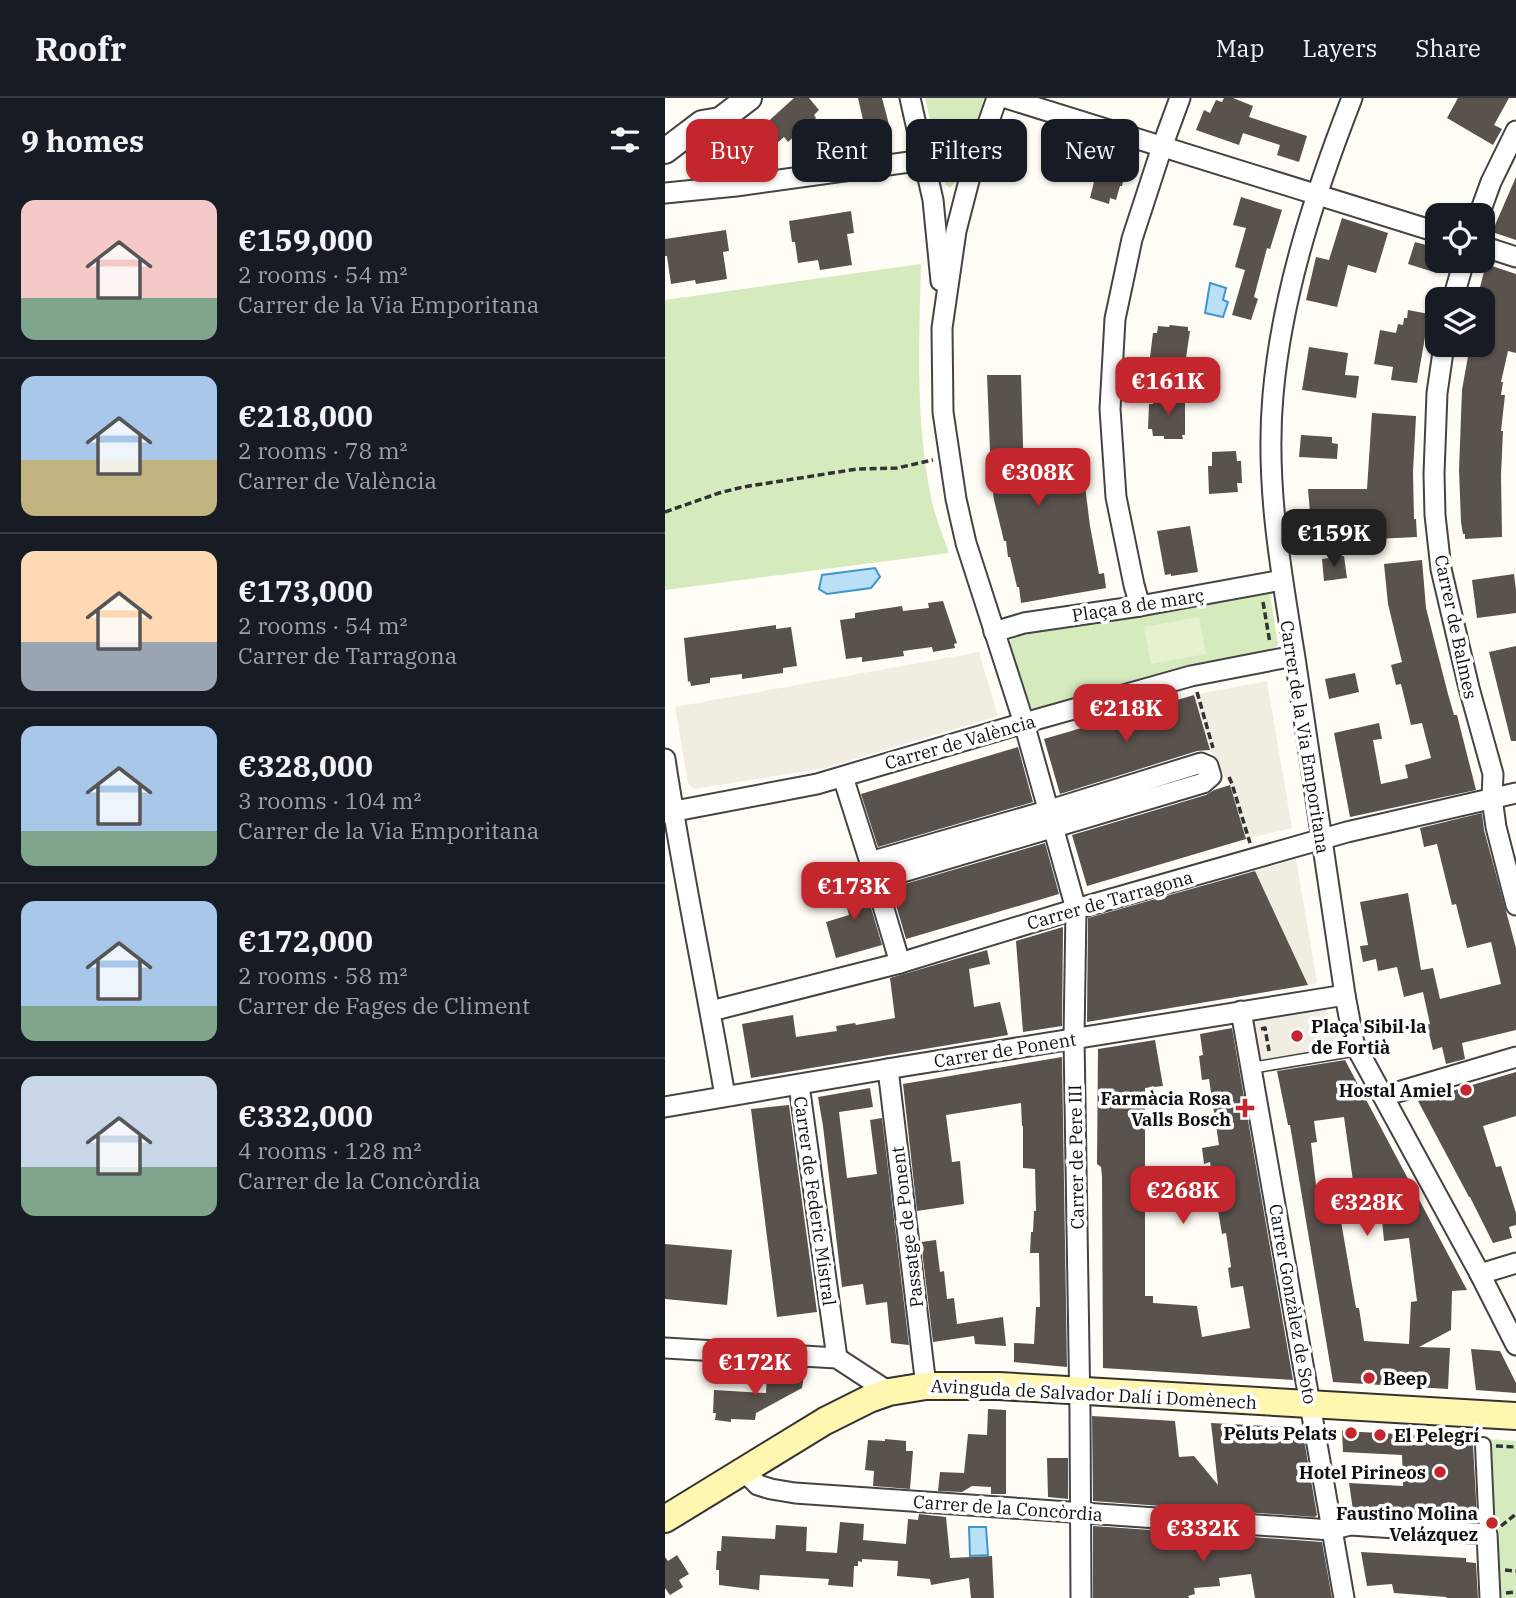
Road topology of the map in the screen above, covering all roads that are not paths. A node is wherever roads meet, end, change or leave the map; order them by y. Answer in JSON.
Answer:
{"nodes":[{"id":1,"x":721,"y":98,"type":"edge"},
{"id":2,"x":749,"y":98,"type":"edge"},
{"id":3,"x":910,"y":98,"type":"edge"},
{"id":4,"x":997,"y":98,"type":"edge"},
{"id":5,"x":1006,"y":98,"type":"edge"},
{"id":6,"x":1180,"y":98,"type":"edge"},
{"id":7,"x":1352,"y":98,"type":"edge"},
{"id":8,"x":703,"y":119,"type":"edge"},
{"id":9,"x":721,"y":119,"type":"edge"},
{"id":10,"x":915,"y":119,"type":"edge"},
{"id":11,"x":1516,"y":131,"type":"edge"},
{"id":12,"x":686,"y":135,"type":"edge"},
{"id":13,"x":1162,"y":147,"type":"junction"},
{"id":14,"x":665,"y":151,"type":"edge"},
{"id":15,"x":906,"y":162,"type":"edge"},
{"id":16,"x":929,"y":182,"type":"edge"},
{"id":17,"x":665,"y":193,"type":"edge"},
{"id":18,"x":1318,"y":195,"type":"junction"},
{"id":19,"x":933,"y":200,"type":"junction"},
{"id":20,"x":963,"y":203,"type":"junction"},
{"id":21,"x":1483,"y":203,"type":"edge"},
{"id":22,"x":1425,"y":228,"type":"edge"},
{"id":23,"x":1495,"y":250,"type":"edge"},
{"id":24,"x":1516,"y":257,"type":"edge"},
{"id":25,"x":942,"y":328,"type":"junction"},
{"id":26,"x":1441,"y":357,"type":"edge"},
{"id":27,"x":1282,"y":580,"type":"junction"},
{"id":28,"x":1140,"y":607,"type":"junction"},
{"id":29,"x":994,"y":632,"type":"junction"},
{"id":30,"x":1294,"y":656,"type":"junction"},
{"id":31,"x":1024,"y":723,"type":"junction"},
{"id":32,"x":665,"y":759,"type":"edge"},
{"id":33,"x":843,"y":777,"type":"junction"},
{"id":34,"x":1516,"y":793,"type":"edge"},
{"id":35,"x":1492,"y":798,"type":"junction"},
{"id":36,"x":669,"y":812,"type":"edge"},
{"id":37,"x":1052,"y":819,"type":"junction"},
{"id":38,"x":1321,"y":841,"type":"junction"},
{"id":39,"x":873,"y":871,"type":"junction"},
{"id":40,"x":1516,"y":905,"type":"edge"},
{"id":41,"x":1076,"y":909,"type":"junction"},
{"id":42,"x":899,"y":963,"type":"junction"},
{"id":43,"x":1345,"y":995,"type":"junction"},
{"id":44,"x":711,"y":1011,"type":"junction"},
{"id":45,"x":1241,"y":1011,"type":"junction"},
{"id":46,"x":1074,"y":1038,"type":"junction"},
{"id":47,"x":1358,"y":1050,"type":"junction"},
{"id":48,"x":1516,"y":1057,"type":"edge"},
{"id":49,"x":1251,"y":1068,"type":"junction"},
{"id":50,"x":888,"y":1069,"type":"junction"},
{"id":51,"x":799,"y":1085,"type":"junction"},
{"id":52,"x":725,"y":1096,"type":"junction"},
{"id":53,"x":1384,"y":1096,"type":"junction"},
{"id":54,"x":665,"y":1107,"type":"edge"},
{"id":55,"x":1516,"y":1263,"type":"edge"},
{"id":56,"x":1480,"y":1274,"type":"junction"},
{"id":57,"x":1516,"y":1345,"type":"edge"},
{"id":58,"x":665,"y":1348,"type":"edge"},
{"id":59,"x":837,"y":1359,"type":"junction"},
{"id":60,"x":926,"y":1386,"type":"junction"},
{"id":61,"x":889,"y":1392,"type":"junction"},
{"id":62,"x":1080,"y":1392,"type":"junction"},
{"id":63,"x":1311,"y":1404,"type":"junction"},
{"id":64,"x":1516,"y":1416,"type":"edge"},
{"id":65,"x":1483,"y":1445,"type":"dead end"},
{"id":66,"x":744,"y":1471,"type":"junction"},
{"id":67,"x":1081,"y":1512,"type":"junction"},
{"id":68,"x":665,"y":1519,"type":"edge"},
{"id":69,"x":1331,"y":1530,"type":"junction"},
{"id":70,"x":1487,"y":1534,"type":"junction"},
{"id":71,"x":1081,"y":1598,"type":"edge"},
{"id":72,"x":1344,"y":1598,"type":"edge"},
{"id":73,"x":1490,"y":1598,"type":"edge"}],
"edges":[{"from":1,"to":8,"type":"street"},
{"from":2,"to":9,"type":"street"},
{"from":3,"to":10,"type":"street"},
{"from":4,"to":20,"type":"street"},
{"from":5,"to":13,"type":"street"},
{"from":6,"to":13,"type":"street"},
{"from":7,"to":18,"type":"street","name":"Carrer de la Via Emporitana"},
{"from":11,"to":21,"type":"street"},
{"from":12,"to":14,"type":"street"},
{"from":13,"to":18,"type":"street"},
{"from":13,"to":28,"type":"street"},
{"from":15,"to":17,"type":"street"},
{"from":16,"to":19,"type":"street"},
{"from":18,"to":22,"type":"street"},
{"from":18,"to":27,"type":"street","name":"Carrer de la Via Emporitana"},
{"from":19,"to":20,"type":"street"},
{"from":19,"to":25,"type":"street"},
{"from":20,"to":25,"type":"street"},
{"from":23,"to":24,"type":"street"},
{"from":25,"to":29,"type":"street","name":"Carrer de Pere III"},
{"from":26,"to":35,"type":"street","name":"Carrer de Balmes"},
{"from":27,"to":28,"type":"street","name":"Plaça 8 de març"},
{"from":27,"to":30,"type":"street","name":"Carrer de la Via Emporitana"},
{"from":28,"to":29,"type":"street","name":"Plaça 8 de març"},
{"from":29,"to":31,"type":"street","name":"Carrer de Pere III"},
{"from":30,"to":31,"type":"street","name":"Carrer de València"},
{"from":30,"to":38,"type":"street","name":"Carrer de la Via Emporitana"},
{"from":31,"to":33,"type":"street","name":"Carrer de València"},
{"from":31,"to":37,"type":"street","name":"Carrer de Pere III"},
{"from":32,"to":36,"type":"street"},
{"from":33,"to":36,"type":"street","name":"Carrer de València"},
{"from":33,"to":39,"type":"street"},
{"from":34,"to":35,"type":"street","name":"Carrer de Tarragona"},
{"from":35,"to":38,"type":"street","name":"Carrer de Tarragona"},
{"from":35,"to":40,"type":"street","name":"Carrer de Balmes"},
{"from":36,"to":44,"type":"street"},
{"from":37,"to":37,"type":"street"},
{"from":37,"to":39,"type":"street"},
{"from":37,"to":41,"type":"street","name":"Carrer de Pere III"},
{"from":38,"to":41,"type":"street","name":"Carrer de Tarragona"},
{"from":38,"to":43,"type":"street","name":"Carrer de la Via Emporitana"},
{"from":39,"to":42,"type":"street"},
{"from":41,"to":42,"type":"street","name":"Carrer de Tarragona"},
{"from":41,"to":46,"type":"street","name":"Carrer de Pere III"},
{"from":42,"to":44,"type":"street","name":"Carrer de Tarragona"},
{"from":43,"to":45,"type":"street","name":"Carrer de Ponent"},
{"from":43,"to":47,"type":"street","name":"Carrer de la Via Emporitana"},
{"from":44,"to":52,"type":"street"},
{"from":45,"to":46,"type":"street","name":"Carrer de Ponent"},
{"from":45,"to":49,"type":"street","name":"Carrer Gonzàlez de Soto"},
{"from":46,"to":50,"type":"street","name":"Carrer de Ponent"},
{"from":46,"to":62,"type":"street","name":"Carrer de Pere III"},
{"from":47,"to":49,"type":"lane"},
{"from":47,"to":53,"type":"street","name":"Carrer de la Via Emporitana"},
{"from":48,"to":53,"type":"street"},
{"from":49,"to":63,"type":"street","name":"Carrer Gonzàlez de Soto"},
{"from":50,"to":51,"type":"street","name":"Carrer de Ponent"},
{"from":50,"to":60,"type":"street","name":"Passatge de Ponent"},
{"from":51,"to":52,"type":"street","name":"Carrer de Ponent"},
{"from":51,"to":59,"type":"street","name":"Carrer de Federic Mistral"},
{"from":52,"to":54,"type":"street","name":"Carrer de Ponent"},
{"from":53,"to":56,"type":"street","name":"Carrer de la Via Emporitana"},
{"from":55,"to":56,"type":"street"},
{"from":56,"to":57,"type":"street","name":"Carrer de la Via Emporitana"},
{"from":58,"to":59,"type":"street"},
{"from":59,"to":61,"type":"street"},
{"from":60,"to":61,"type":"main road","name":"Avinguda de Salvador Dalí i Domènech"},
{"from":60,"to":62,"type":"main road","name":"Avinguda de Salvador Dalí i Domènech"},
{"from":61,"to":66,"type":"main road","name":"Avinguda de Salvador Dalí i Domènech"},
{"from":62,"to":63,"type":"main road","name":"Avinguda de Salvador Dalí i Domènech"},
{"from":62,"to":67,"type":"street","name":"Carrer de Pere III"},
{"from":63,"to":64,"type":"main road","name":"Avinguda de Salvador Dalí i Domènech"},
{"from":63,"to":69,"type":"street","name":"Carrer Gonzàlez de Soto"},
{"from":65,"to":70,"type":"street"},
{"from":66,"to":67,"type":"street","name":"Carrer de la Concòrdia"},
{"from":66,"to":68,"type":"main road","name":"Avinguda de Salvador Dalí i Domènech"},
{"from":67,"to":69,"type":"street","name":"Carrer de la Concòrdia"},
{"from":67,"to":71,"type":"street","name":"Carrer de Pere III"},
{"from":69,"to":70,"type":"street","name":"Carrer de la Concòrdia"},
{"from":69,"to":72,"type":"street","name":"Carrer Gonzàlez de Soto"},
{"from":70,"to":73,"type":"street"}]}
